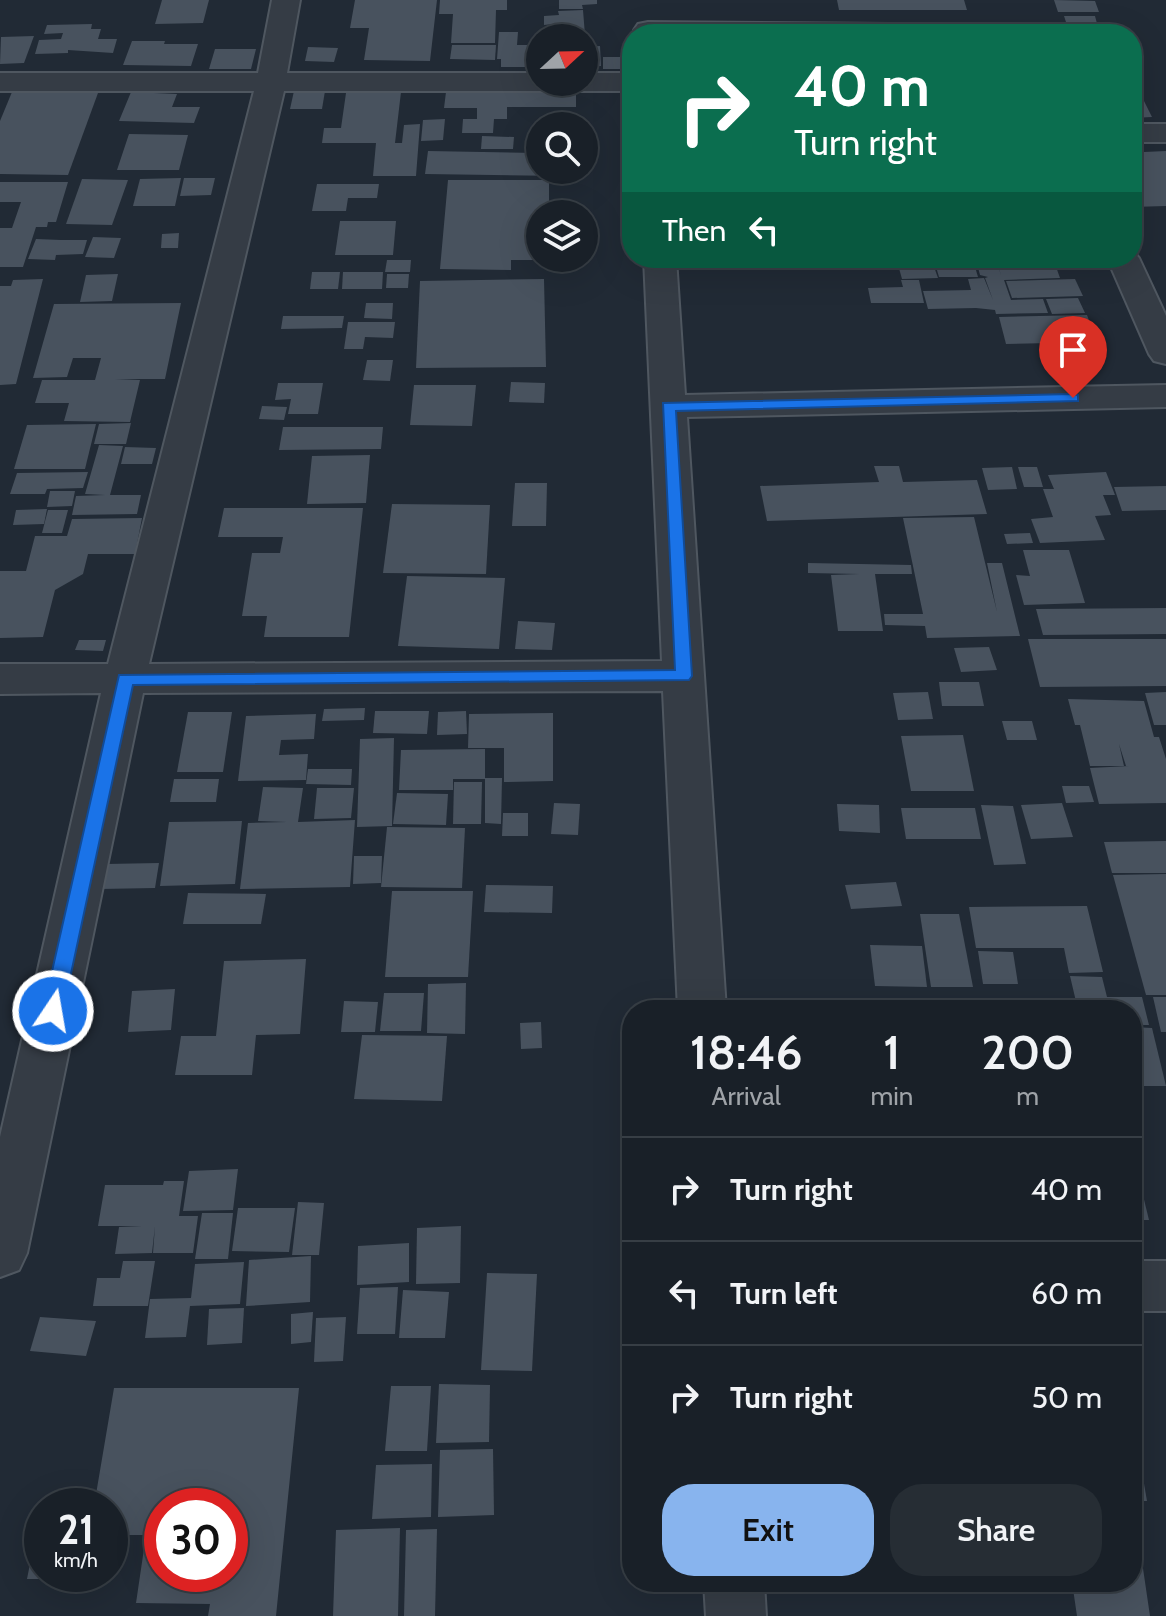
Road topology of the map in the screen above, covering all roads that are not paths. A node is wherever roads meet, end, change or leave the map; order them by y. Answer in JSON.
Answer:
{"nodes":[{"id":1,"x":286,"y":0,"type":"edge"},
{"id":2,"x":646,"y":0,"type":"edge"},
{"id":3,"x":648,"y":24,"type":"edge"},
{"id":4,"x":0,"y":82,"type":"edge"},
{"id":5,"x":622,"y":82,"type":"edge"},
{"id":6,"x":271,"y":83,"type":"junction"},
{"id":7,"x":1142,"y":133,"type":"edge"},
{"id":8,"x":1166,"y":133,"type":"edge"},
{"id":9,"x":661,"y":268,"type":"edge"},
{"id":10,"x":1127,"y":268,"type":"edge"},
{"id":11,"x":1166,"y":354,"type":"edge"},
{"id":12,"x":1166,"y":396,"type":"edge"},
{"id":13,"x":668,"y":406,"type":"junction"},
{"id":14,"x":683,"y":676,"type":"junction"},
{"id":15,"x":0,"y":679,"type":"edge"},
{"id":16,"x":125,"y":679,"type":"junction"},
{"id":17,"x":701,"y":1000,"type":"edge"},
{"id":18,"x":0,"y":1253,"type":"edge"},
{"id":19,"x":1142,"y":1286,"type":"edge"},
{"id":20,"x":1166,"y":1286,"type":"edge"},
{"id":21,"x":735,"y":1592,"type":"edge"},
{"id":22,"x":736,"y":1616,"type":"edge"}],
"edges":[{"from":1,"to":6,"type":"street"},
{"from":2,"to":3,"type":"street"},
{"from":4,"to":6,"type":"street"},
{"from":5,"to":6,"type":"street"},
{"from":6,"to":16,"type":"street"},
{"from":7,"to":8,"type":"street"},
{"from":9,"to":13,"type":"street"},
{"from":10,"to":11,"type":"street"},
{"from":12,"to":13,"type":"street"},
{"from":13,"to":14,"type":"street"},
{"from":14,"to":16,"type":"street"},
{"from":14,"to":17,"type":"street"},
{"from":15,"to":16,"type":"street"},
{"from":16,"to":18,"type":"street"},
{"from":19,"to":20,"type":"street"},
{"from":21,"to":22,"type":"street"}]}
